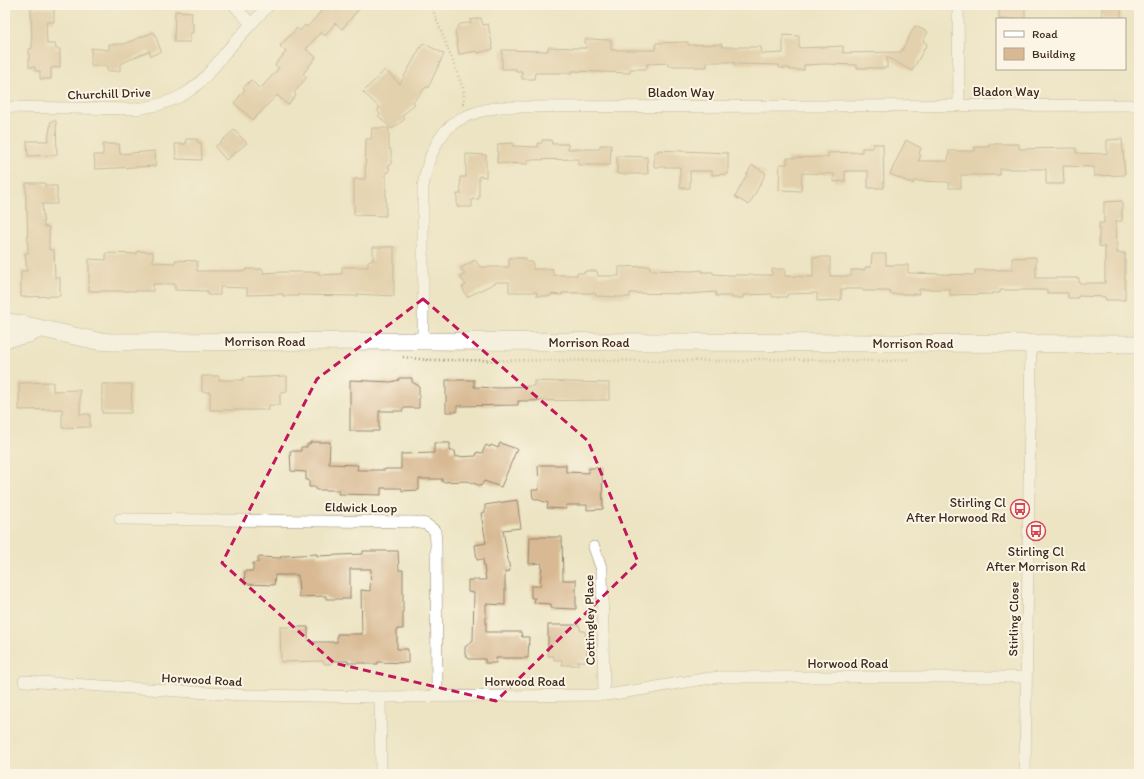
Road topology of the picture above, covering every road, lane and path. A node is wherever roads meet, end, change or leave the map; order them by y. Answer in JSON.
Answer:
{"nodes":[{"id":1,"x":234,"y":5,"type":"edge"},
{"id":2,"x":269,"y":5,"type":"edge"},
{"id":3,"x":431,"y":5,"type":"edge"},
{"id":4,"x":958,"y":5,"type":"edge"},
{"id":5,"x":251,"y":24,"type":"junction"},
{"id":6,"x":959,"y":105,"type":"junction"},
{"id":7,"x":1139,"y":105,"type":"edge"},
{"id":8,"x":5,"y":107,"type":"edge"},
{"id":9,"x":466,"y":116,"type":"junction"},
{"id":10,"x":5,"y":322,"type":"edge"},
{"id":11,"x":40,"y":329,"type":"junction"},
{"id":12,"x":5,"y":339,"type":"edge"},
{"id":13,"x":423,"y":341,"type":"junction"},
{"id":14,"x":1031,"y":344,"type":"junction"},
{"id":15,"x":1139,"y":344,"type":"edge"},
{"id":16,"x":120,"y":519,"type":"dead end"},
{"id":17,"x":594,"y":547,"type":"dead end"},
{"id":18,"x":1026,"y":677,"type":"junction"},
{"id":19,"x":24,"y":680,"type":"dead end"},
{"id":20,"x":436,"y":695,"type":"junction"},
{"id":21,"x":604,"y":695,"type":"junction"},
{"id":22,"x":380,"y":697,"type":"junction"},
{"id":23,"x":381,"y":774,"type":"edge"},
{"id":24,"x":1025,"y":774,"type":"edge"}],
"edges":[{"from":1,"to":5,"type":"street"},
{"from":2,"to":5,"type":"street","name":"Churchill Drive"},
{"from":3,"to":9,"type":"path"},
{"from":4,"to":6,"type":"street"},
{"from":5,"to":8,"type":"street","name":"Churchill Drive"},
{"from":6,"to":7,"type":"street","name":"Bladon Way"},
{"from":6,"to":9,"type":"street","name":"Bladon Way"},
{"from":9,"to":13,"type":"street","name":"Bladon Way"},
{"from":10,"to":11,"type":"main road","name":"Morrison Road"},
{"from":11,"to":12,"type":"main road"},
{"from":11,"to":13,"type":"main road","name":"Morrison Road"},
{"from":13,"to":14,"type":"main road","name":"Morrison Road"},
{"from":14,"to":15,"type":"main road","name":"Morrison Road"},
{"from":14,"to":18,"type":"street","name":"Stirling Close"},
{"from":16,"to":20,"type":"street","name":"Eldwick Loop"},
{"from":17,"to":21,"type":"street","name":"Cottingley Place"},
{"from":18,"to":21,"type":"street","name":"Horwood Road"},
{"from":18,"to":24,"type":"street","name":"Stirling Close"},
{"from":19,"to":22,"type":"street","name":"Horwood Road"},
{"from":20,"to":21,"type":"street","name":"Horwood Road"},
{"from":20,"to":22,"type":"street","name":"Horwood Road"},
{"from":22,"to":23,"type":"street"}]}
